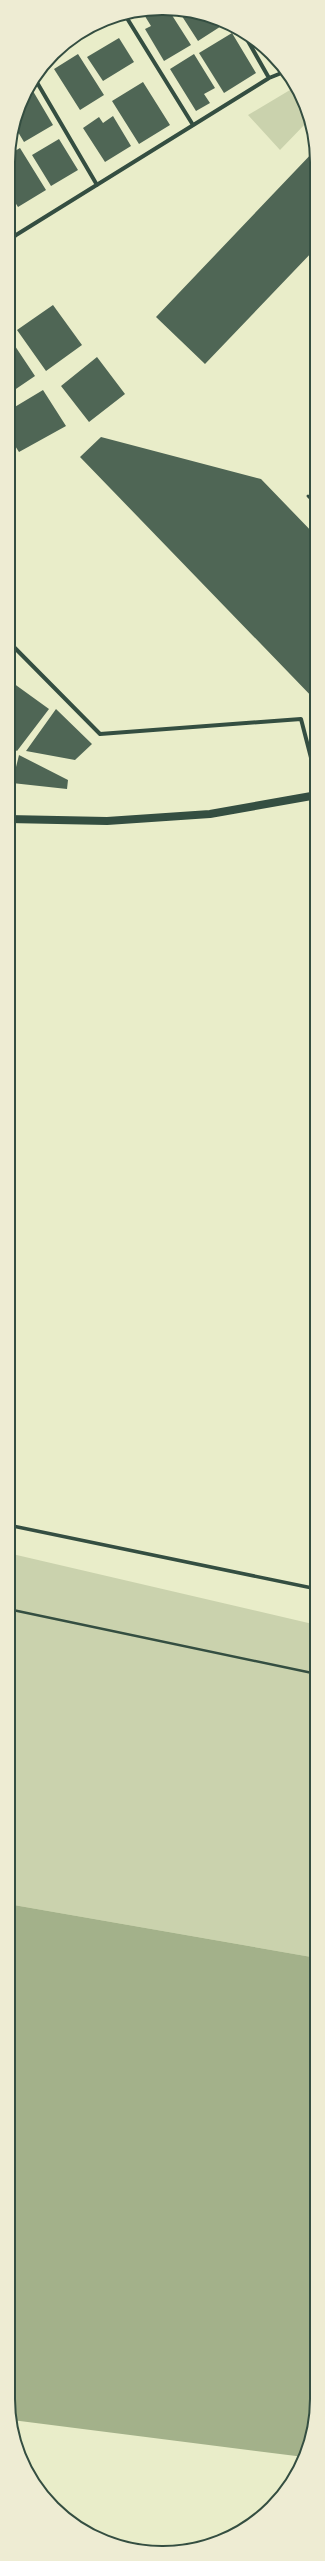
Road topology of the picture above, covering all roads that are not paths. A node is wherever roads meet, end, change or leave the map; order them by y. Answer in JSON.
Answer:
{"nodes":[{"id":1,"x":128,"y":19,"type":"edge"},
{"id":2,"x":249,"y":43,"type":"edge"},
{"id":3,"x":280,"y":73,"type":"edge"},
{"id":4,"x":269,"y":78,"type":"junction"},
{"id":5,"x":38,"y":84,"type":"edge"},
{"id":6,"x":193,"y":125,"type":"junction"},
{"id":7,"x":97,"y":185,"type":"junction"},
{"id":8,"x":15,"y":236,"type":"edge"},
{"id":9,"x":15,"y":649,"type":"edge"},
{"id":10,"x":310,"y":754,"type":"edge"},
{"id":11,"x":310,"y":796,"type":"edge"},
{"id":12,"x":15,"y":819,"type":"edge"},
{"id":13,"x":15,"y":1526,"type":"edge"},
{"id":14,"x":310,"y":1588,"type":"edge"}],
"edges":[{"from":1,"to":6,"type":"street"},
{"from":2,"to":4,"type":"street"},
{"from":3,"to":4,"type":"street"},
{"from":4,"to":6,"type":"street"},
{"from":5,"to":7,"type":"street"},
{"from":6,"to":7,"type":"street"},
{"from":7,"to":8,"type":"street"},
{"from":9,"to":10,"type":"street"},
{"from":11,"to":12,"type":"main road"},
{"from":13,"to":14,"type":"street"}]}
